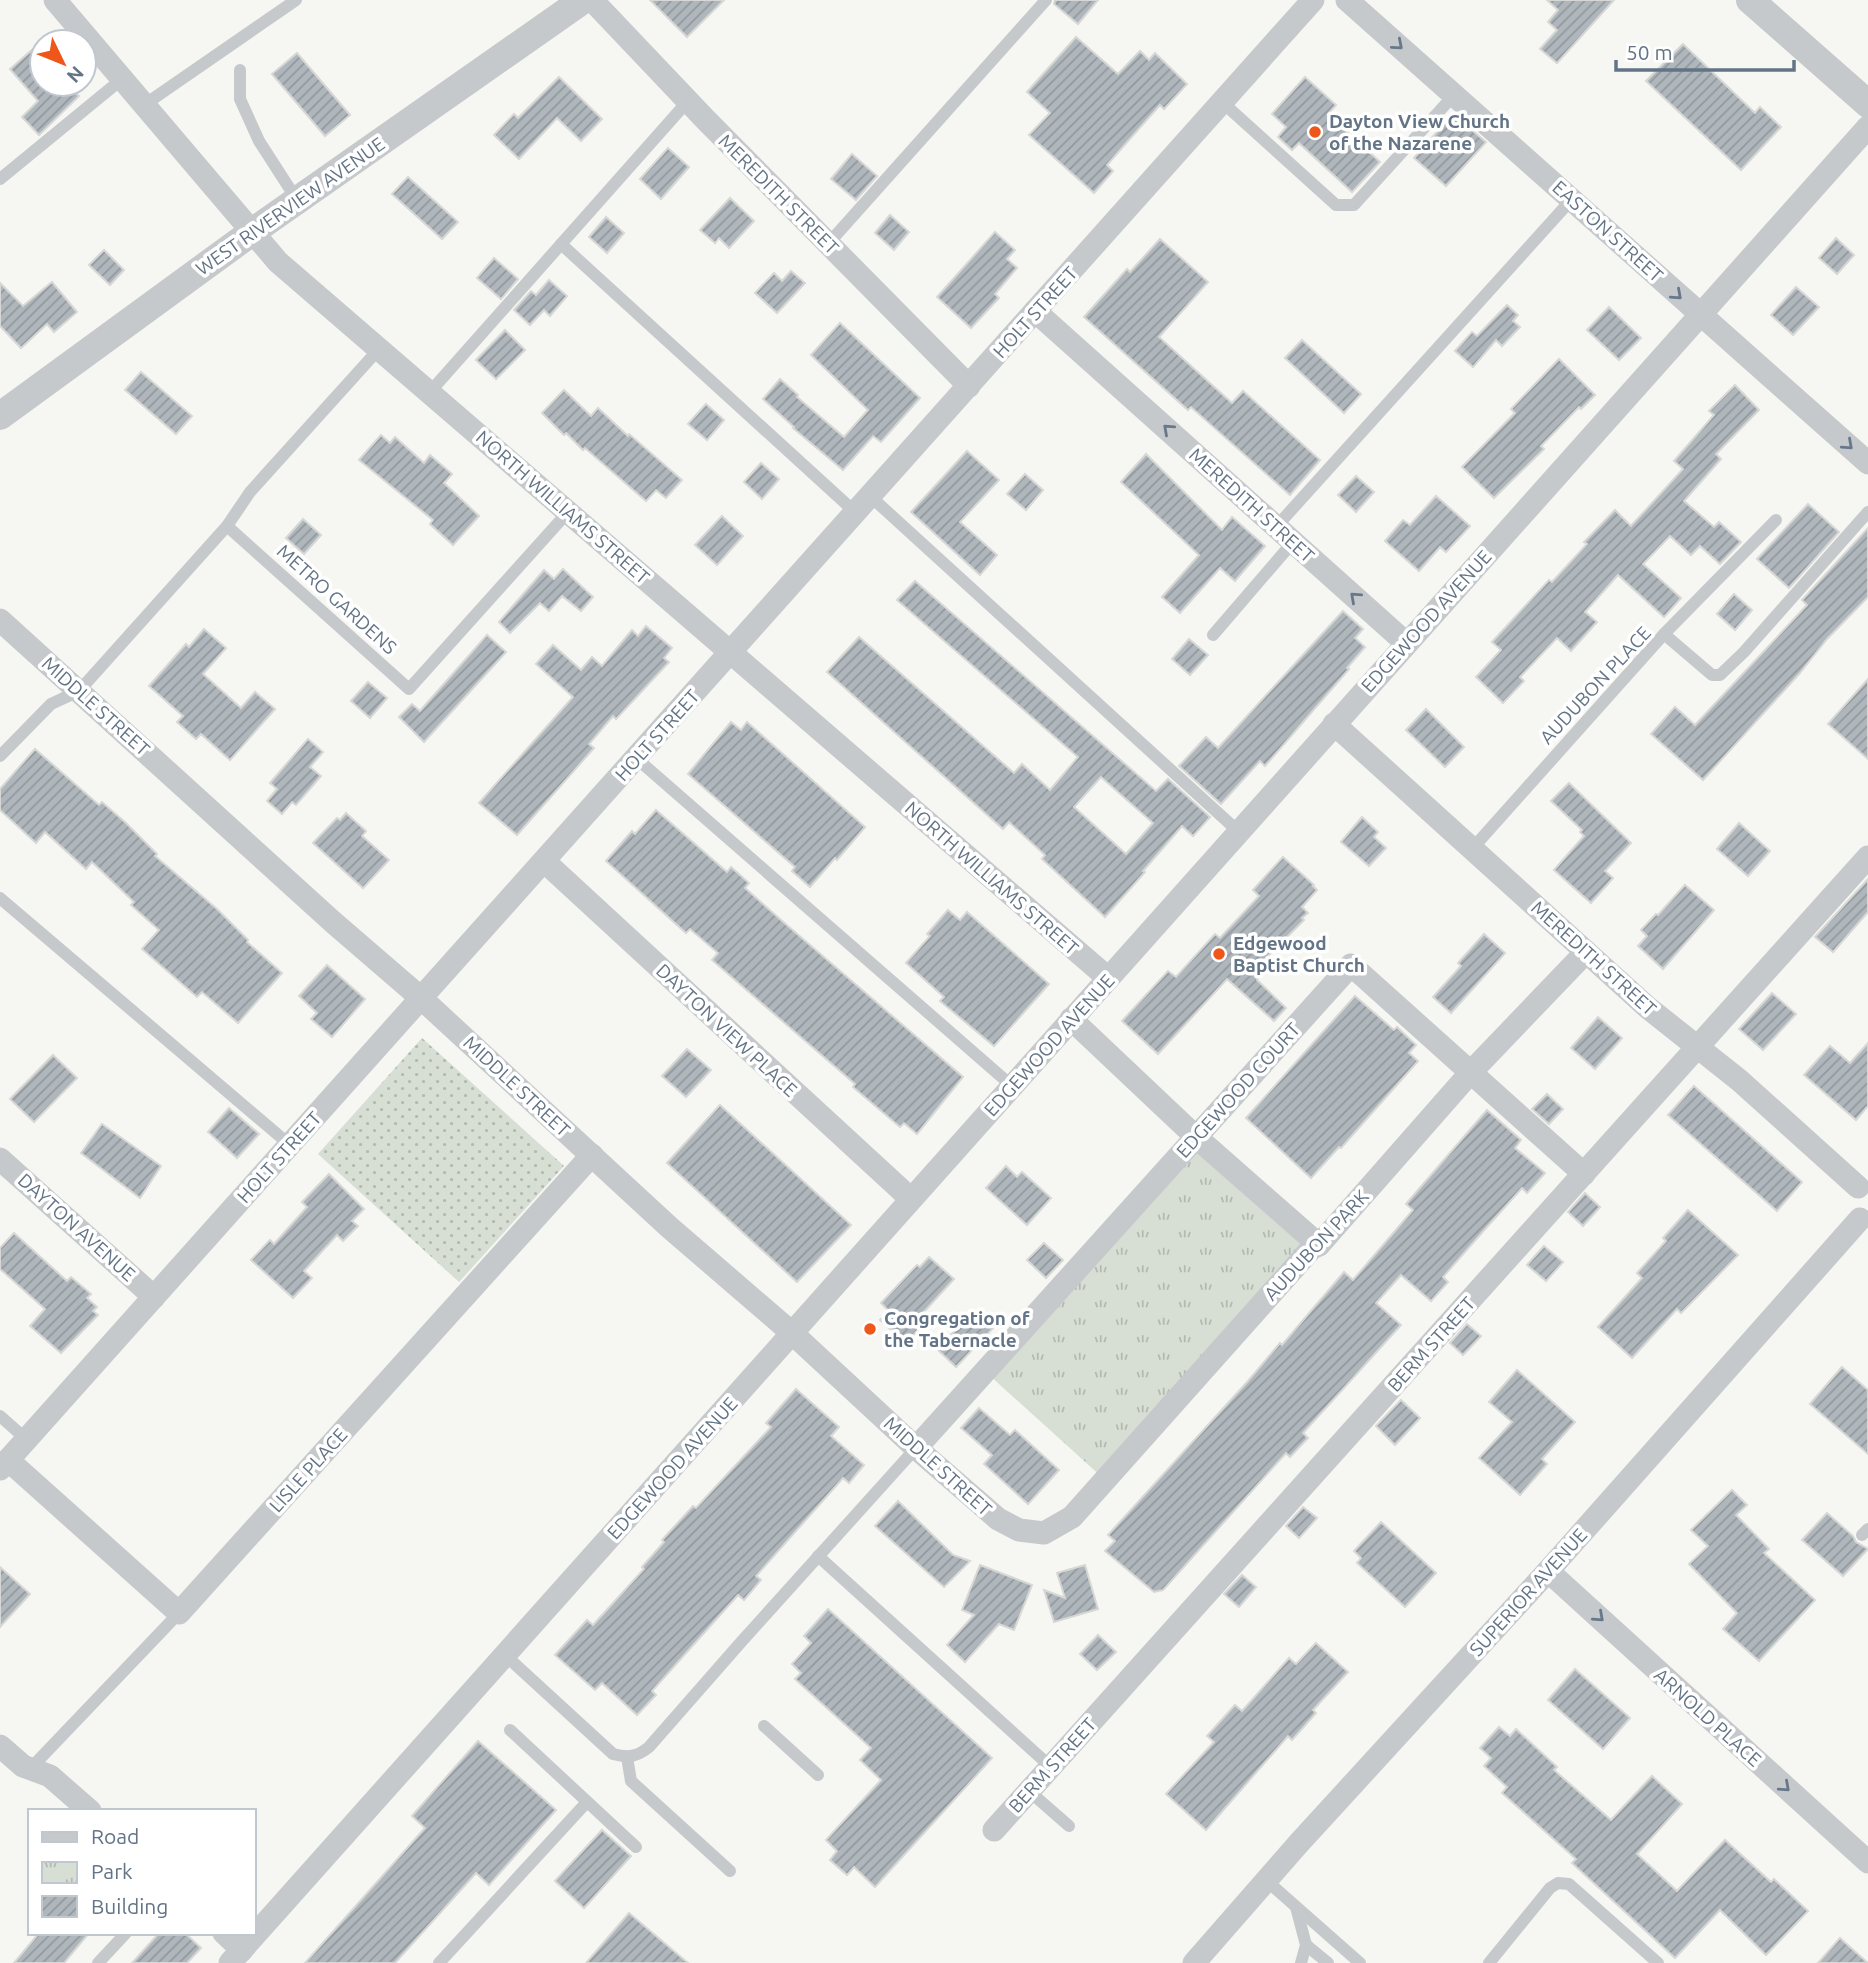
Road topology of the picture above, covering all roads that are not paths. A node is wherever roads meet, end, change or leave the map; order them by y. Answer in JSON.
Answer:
{"nodes":[{"id":1,"x":55,"y":0,"type":"edge"},
{"id":2,"x":296,"y":0,"type":"edge"},
{"id":3,"x":583,"y":0,"type":"edge"},
{"id":4,"x":592,"y":0,"type":"edge"},
{"id":5,"x":1046,"y":0,"type":"edge"},
{"id":6,"x":1313,"y":0,"type":"edge"},
{"id":7,"x":1347,"y":0,"type":"edge"},
{"id":8,"x":1750,"y":0,"type":"edge"},
{"id":9,"x":240,"y":70,"type":"dead end"},
{"id":10,"x":122,"y":79,"type":"junction"},
{"id":11,"x":1454,"y":94,"type":"junction"},
{"id":12,"x":688,"y":101,"type":"junction"},
{"id":13,"x":1222,"y":102,"type":"junction"},
{"id":14,"x":1868,"y":104,"type":"edge"},
{"id":15,"x":144,"y":105,"type":"junction"},
{"id":16,"x":1868,"y":127,"type":"edge"},
{"id":17,"x":0,"y":178,"type":"edge"},
{"id":18,"x":1572,"y":199,"type":"junction"},
{"id":19,"x":297,"y":201,"type":"junction"},
{"id":20,"x":253,"y":232,"type":"junction"},
{"id":21,"x":561,"y":244,"type":"junction"},
{"id":22,"x":828,"y":244,"type":"junction"},
{"id":23,"x":1035,"y":311,"type":"junction"},
{"id":24,"x":1699,"y":314,"type":"junction"},
{"id":25,"x":379,"y":349,"type":"junction"},
{"id":26,"x":969,"y":386,"type":"junction"},
{"id":27,"x":429,"y":393,"type":"junction"},
{"id":28,"x":0,"y":416,"type":"edge"},
{"id":29,"x":1868,"y":463,"type":"edge"},
{"id":30,"x":863,"y":504,"type":"junction"},
{"id":31,"x":568,"y":512,"type":"junction"},
{"id":32,"x":1868,"y":512,"type":"edge"},
{"id":33,"x":1776,"y":520,"type":"dead end"},
{"id":34,"x":227,"y":526,"type":"junction"},
{"id":35,"x":1285,"y":534,"type":"junction"},
{"id":36,"x":0,"y":620,"type":"edge"},
{"id":37,"x":1664,"y":634,"type":"junction"},
{"id":38,"x":1213,"y":635,"type":"dead end"},
{"id":39,"x":1406,"y":643,"type":"junction"},
{"id":40,"x":730,"y":652,"type":"junction"},
{"id":41,"x":79,"y":691,"type":"junction"},
{"id":42,"x":1334,"y":724,"type":"junction"},
{"id":43,"x":0,"y":756,"type":"edge"},
{"id":44,"x":636,"y":758,"type":"junction"},
{"id":45,"x":1239,"y":832,"type":"junction"},
{"id":46,"x":1472,"y":849,"type":"junction"},
{"id":47,"x":1868,"y":858,"type":"edge"},
{"id":48,"x":544,"y":861,"type":"junction"},
{"id":49,"x":0,"y":898,"type":"edge"},
{"id":50,"x":1586,"y":952,"type":"junction"},
{"id":51,"x":1108,"y":978,"type":"junction"},
{"id":52,"x":421,"y":998,"type":"junction"},
{"id":53,"x":1071,"y":1019,"type":"junction"},
{"id":54,"x":1698,"y":1047,"type":"junction"},
{"id":55,"x":1471,"y":1072,"type":"junction"},
{"id":56,"x":1012,"y":1086,"type":"junction"},
{"id":57,"x":1196,"y":1137,"type":"junction"},
{"id":58,"x":290,"y":1145,"type":"junction"},
{"id":59,"x":592,"y":1155,"type":"junction"},
{"id":60,"x":0,"y":1159,"type":"edge"},
{"id":61,"x":1584,"y":1174,"type":"junction"},
{"id":62,"x":1863,"y":1183,"type":"edge"},
{"id":63,"x":911,"y":1199,"type":"junction"},
{"id":64,"x":1864,"y":1222,"type":"edge"},
{"id":65,"x":1319,"y":1245,"type":"junction"},
{"id":66,"x":154,"y":1297,"type":"junction"},
{"id":67,"x":792,"y":1333,"type":"junction"},
{"id":68,"x":0,"y":1416,"type":"edge"},
{"id":69,"x":26,"y":1440,"type":"junction"},
{"id":70,"x":916,"y":1448,"type":"junction"},
{"id":71,"x":4,"y":1464,"type":"edge"},
{"id":72,"x":1044,"y":1533,"type":"joint"},
{"id":73,"x":818,"y":1556,"type":"junction"},
{"id":74,"x":1548,"y":1571,"type":"junction"},
{"id":75,"x":179,"y":1614,"type":"junction"},
{"id":76,"x":505,"y":1655,"type":"junction"},
{"id":77,"x":764,"y":1726,"type":"dead end"},
{"id":78,"x":509,"y":1730,"type":"dead end"},
{"id":79,"x":0,"y":1746,"type":"edge"},
{"id":80,"x":627,"y":1757,"type":"junction"},
{"id":81,"x":1051,"y":1766,"type":"junction"},
{"id":82,"x":31,"y":1768,"type":"junction"},
{"id":83,"x":818,"y":1775,"type":"dead end"},
{"id":84,"x":1029,"y":1791,"type":"junction"},
{"id":85,"x":587,"y":1802,"type":"junction"},
{"id":86,"x":88,"y":1809,"type":"edge"},
{"id":87,"x":1069,"y":1826,"type":"dead end"},
{"id":88,"x":994,"y":1830,"type":"dead end"},
{"id":89,"x":636,"y":1847,"type":"dead end"},
{"id":90,"x":1868,"y":1862,"type":"edge"},
{"id":91,"x":730,"y":1871,"type":"dead end"},
{"id":92,"x":1267,"y":1881,"type":"junction"},
{"id":93,"x":1296,"y":1907,"type":"junction"},
{"id":94,"x":256,"y":1934,"type":"edge"},
{"id":95,"x":124,"y":1935,"type":"edge"},
{"id":96,"x":225,"y":1935,"type":"edge"},
{"id":97,"x":255,"y":1935,"type":"edge"},
{"id":98,"x":1306,"y":1945,"type":"junction"},
{"id":99,"x":236,"y":1956,"type":"edge"},
{"id":100,"x":98,"y":1963,"type":"edge"},
{"id":101,"x":439,"y":1963,"type":"edge"},
{"id":102,"x":1194,"y":1963,"type":"edge"},
{"id":103,"x":1301,"y":1963,"type":"edge"},
{"id":104,"x":1328,"y":1963,"type":"edge"},
{"id":105,"x":1360,"y":1963,"type":"edge"},
{"id":106,"x":1489,"y":1963,"type":"edge"},
{"id":107,"x":1658,"y":1963,"type":"edge"}],
"edges":[{"from":1,"to":10,"type":"street","name":"NORTH WILLIAMS STREET"},
{"from":2,"to":15,"type":"lane"},
{"from":3,"to":19,"type":"street","name":"WEST RIVERVIEW AVENUE"},
{"from":4,"to":12,"type":"street","name":"MEREDITH STREET"},
{"from":5,"to":22,"type":"lane"},
{"from":6,"to":13,"type":"street","name":"HOLT STREET"},
{"from":7,"to":11,"type":"street","name":"EASTON STREET","one_way":true},
{"from":8,"to":14,"type":"street"},
{"from":9,"to":19,"type":"lane"},
{"from":10,"to":15,"type":"street","name":"NORTH WILLIAMS STREET"},
{"from":10,"to":17,"type":"lane"},
{"from":11,"to":13,"type":"lane"},
{"from":11,"to":18,"type":"street","name":"EASTON STREET"},
{"from":12,"to":21,"type":"lane"},
{"from":12,"to":22,"type":"street","name":"MEREDITH STREET"},
{"from":13,"to":23,"type":"street","name":"HOLT STREET"},
{"from":15,"to":20,"type":"street","name":"NORTH WILLIAMS STREET"},
{"from":16,"to":24,"type":"street","name":"EDGEWOOD AVENUE"},
{"from":18,"to":24,"type":"street","name":"EASTON STREET","one_way":true},
{"from":18,"to":35,"type":"lane"},
{"from":19,"to":20,"type":"street","name":"WEST RIVERVIEW AVENUE"},
{"from":20,"to":25,"type":"street","name":"NORTH WILLIAMS STREET"},
{"from":20,"to":28,"type":"street","name":"WEST RIVERVIEW AVENUE"},
{"from":21,"to":27,"type":"lane"},
{"from":21,"to":30,"type":"lane"},
{"from":22,"to":26,"type":"street","name":"MEREDITH STREET"},
{"from":23,"to":26,"type":"street","name":"HOLT STREET"},
{"from":35,"to":23,"type":"street","name":"MEREDITH STREET","one_way":true},
{"from":24,"to":29,"type":"street","name":"EASTON STREET","one_way":true},
{"from":24,"to":39,"type":"street","name":"EDGEWOOD AVENUE"},
{"from":25,"to":27,"type":"street","name":"NORTH WILLIAMS STREET"},
{"from":25,"to":34,"type":"lane"},
{"from":26,"to":30,"type":"street","name":"HOLT STREET"},
{"from":27,"to":31,"type":"street","name":"NORTH WILLIAMS STREET"},
{"from":30,"to":40,"type":"street","name":"HOLT STREET"},
{"from":30,"to":45,"type":"lane"},
{"from":31,"to":34,"type":"lane","name":"METRO GARDENS"},
{"from":31,"to":40,"type":"street","name":"NORTH WILLIAMS STREET"},
{"from":32,"to":37,"type":"lane","name":"AUDUBON PLACE"},
{"from":33,"to":37,"type":"lane"},
{"from":34,"to":41,"type":"lane"},
{"from":35,"to":38,"type":"lane"},
{"from":39,"to":35,"type":"street","name":"MEREDITH STREET","one_way":true},
{"from":36,"to":41,"type":"street","name":"MIDDLE STREET"},
{"from":37,"to":46,"type":"lane","name":"AUDUBON PLACE"},
{"from":39,"to":42,"type":"street","name":"EDGEWOOD AVENUE"},
{"from":40,"to":44,"type":"street","name":"HOLT STREET"},
{"from":40,"to":51,"type":"street","name":"NORTH WILLIAMS STREET"},
{"from":41,"to":43,"type":"lane"},
{"from":41,"to":52,"type":"street","name":"MIDDLE STREET"},
{"from":42,"to":45,"type":"street","name":"EDGEWOOD AVENUE"},
{"from":42,"to":46,"type":"street","name":"MEREDITH STREET"},
{"from":44,"to":48,"type":"street","name":"HOLT STREET"},
{"from":44,"to":56,"type":"lane"},
{"from":45,"to":51,"type":"street","name":"EDGEWOOD AVENUE"},
{"from":46,"to":50,"type":"street","name":"MEREDITH STREET"},
{"from":47,"to":54,"type":"street","name":"BERM STREET"},
{"from":48,"to":52,"type":"street","name":"HOLT STREET"},
{"from":48,"to":63,"type":"street","name":"DAYTON VIEW PLACE"},
{"from":49,"to":58,"type":"lane"},
{"from":50,"to":54,"type":"street","name":"MEREDITH STREET"},
{"from":50,"to":55,"type":"street","name":"AUDUBON PARK"},
{"from":51,"to":53,"type":"street","name":"EDGEWOOD AVENUE"},
{"from":52,"to":58,"type":"street","name":"HOLT STREET"},
{"from":52,"to":59,"type":"street","name":"MIDDLE STREET"},
{"from":53,"to":56,"type":"street","name":"EDGEWOOD AVENUE"},
{"from":53,"to":57,"type":"street"},
{"from":54,"to":61,"type":"street","name":"BERM STREET"},
{"from":54,"to":62,"type":"street","name":"MEREDITH STREET"},
{"from":55,"to":57,"type":"street","name":"EDGEWOOD COURT"},
{"from":55,"to":61,"type":"street","name":"EDGEWOOD COURT"},
{"from":55,"to":65,"type":"street","name":"AUDUBON PARK"},
{"from":56,"to":63,"type":"street","name":"EDGEWOOD AVENUE"},
{"from":57,"to":65,"type":"street"},
{"from":57,"to":70,"type":"street","name":"EDGEWOOD COURT"},
{"from":58,"to":66,"type":"street","name":"HOLT STREET"},
{"from":59,"to":67,"type":"street","name":"MIDDLE STREET"},
{"from":59,"to":75,"type":"street","name":"LISLE PLACE"},
{"from":60,"to":66,"type":"street","name":"DAYTON AVENUE"},
{"from":61,"to":81,"type":"street","name":"BERM STREET"},
{"from":62,"to":64,"type":"street"},
{"from":63,"to":67,"type":"street","name":"EDGEWOOD AVENUE"},
{"from":64,"to":74,"type":"street","name":"SUPERIOR AVENUE"},
{"from":65,"to":72,"type":"street","name":"AUDUBON PARK"},
{"from":66,"to":69,"type":"street","name":"HOLT STREET"},
{"from":67,"to":70,"type":"street","name":"MIDDLE STREET"},
{"from":67,"to":76,"type":"street","name":"EDGEWOOD AVENUE"},
{"from":68,"to":69,"type":"lane"},
{"from":69,"to":71,"type":"street","name":"HOLT STREET"},
{"from":70,"to":72,"type":"street","name":"MIDDLE STREET"},
{"from":70,"to":73,"type":"lane"},
{"from":71,"to":75,"type":"street"},
{"from":73,"to":80,"type":"lane"},
{"from":73,"to":81,"type":"lane"},
{"from":74,"to":90,"type":"street","name":"ARNOLD PLACE","one_way":true},
{"from":74,"to":92,"type":"street","name":"SUPERIOR AVENUE"},
{"from":75,"to":82,"type":"lane"},
{"from":76,"to":80,"type":"lane"},
{"from":76,"to":94,"type":"street","name":"EDGEWOOD AVENUE"},
{"from":77,"to":83,"type":"lane"},
{"from":78,"to":85,"type":"lane"},
{"from":79,"to":82,"type":"street"},
{"from":80,"to":91,"type":"lane"},
{"from":81,"to":84,"type":"street","name":"BERM STREET"},
{"from":82,"to":86,"type":"street"},
{"from":84,"to":87,"type":"lane"},
{"from":84,"to":88,"type":"street","name":"BERM STREET"},
{"from":85,"to":89,"type":"lane"},
{"from":85,"to":101,"type":"lane"},
{"from":92,"to":93,"type":"lane"},
{"from":92,"to":102,"type":"street","name":"SUPERIOR AVENUE"},
{"from":93,"to":98,"type":"lane"},
{"from":93,"to":105,"type":"lane"},
{"from":95,"to":100,"type":"lane"},
{"from":96,"to":99,"type":"street"},
{"from":97,"to":99,"type":"street","name":"EDGEWOOD AVENUE"},
{"from":98,"to":103,"type":"lane"},
{"from":98,"to":104,"type":"lane"},
{"from":106,"to":107,"type":"lane"}]}
